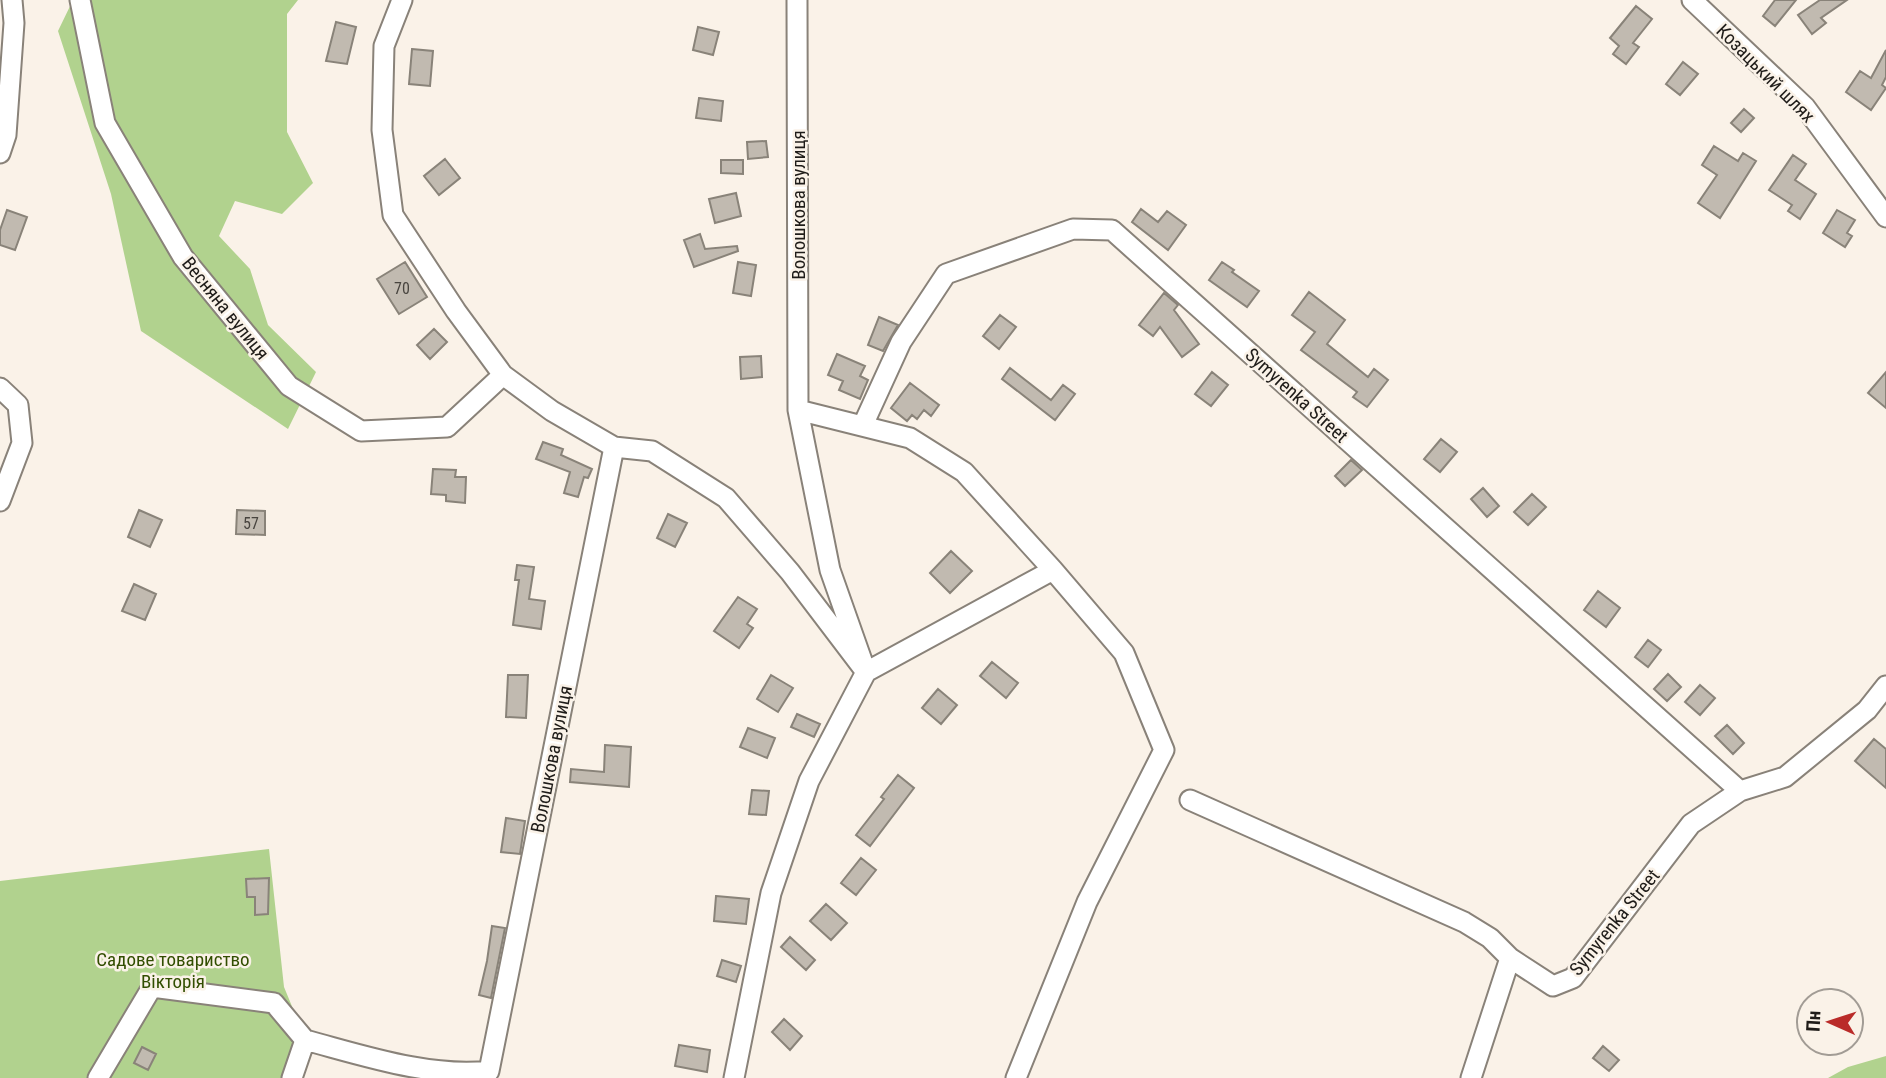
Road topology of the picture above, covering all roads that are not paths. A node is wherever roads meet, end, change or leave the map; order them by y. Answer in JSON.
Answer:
{"nodes":[{"id":1,"x":12,"y":0,"type":"edge"},
{"id":2,"x":80,"y":0,"type":"edge"},
{"id":3,"x":402,"y":0,"type":"edge"},
{"id":4,"x":797,"y":0,"type":"edge"},
{"id":5,"x":1692,"y":0,"type":"edge"},
{"id":6,"x":0,"y":153,"type":"edge"},
{"id":7,"x":1886,"y":217,"type":"edge"},
{"id":8,"x":503,"y":375,"type":"junction"},
{"id":9,"x":0,"y":388,"type":"edge"},
{"id":10,"x":797,"y":410,"type":"junction"},
{"id":11,"x":863,"y":425,"type":"junction"},
{"id":12,"x":614,"y":447,"type":"junction"},
{"id":13,"x":0,"y":501,"type":"edge"},
{"id":14,"x":1053,"y":570,"type":"junction"},
{"id":15,"x":866,"y":672,"type":"junction"},
{"id":16,"x":1886,"y":686,"type":"edge"},
{"id":17,"x":1740,"y":791,"type":"junction"},
{"id":18,"x":1190,"y":800,"type":"dead end"},
{"id":19,"x":1510,"y":958,"type":"junction"},
{"id":20,"x":305,"y":1040,"type":"junction"},
{"id":21,"x":98,"y":1078,"type":"edge"},
{"id":22,"x":292,"y":1078,"type":"edge"},
{"id":23,"x":734,"y":1078,"type":"edge"},
{"id":24,"x":1017,"y":1078,"type":"edge"},
{"id":25,"x":1471,"y":1078,"type":"edge"}],
"edges":[{"from":1,"to":6,"type":"street"},
{"from":2,"to":8,"type":"street","name":"Весняна вулиця"},
{"from":3,"to":8,"type":"street"},
{"from":4,"to":10,"type":"street","name":"Волошкова вулиця"},
{"from":5,"to":7,"type":"street","name":"Козацький шлях"},
{"from":8,"to":12,"type":"street"},
{"from":9,"to":13,"type":"street"},
{"from":10,"to":11,"type":"street"},
{"from":10,"to":15,"type":"street","name":"Волошкова вулиця"},
{"from":11,"to":14,"type":"street"},
{"from":11,"to":17,"type":"street","name":"Symyrenka Street"},
{"from":12,"to":15,"type":"street"},
{"from":12,"to":20,"type":"street","name":"Волошкова вулиця"},
{"from":14,"to":15,"type":"street"},
{"from":14,"to":24,"type":"street"},
{"from":15,"to":23,"type":"street"},
{"from":16,"to":17,"type":"street","name":"Symyrenka Street"},
{"from":17,"to":19,"type":"street","name":"Symyrenka Street"},
{"from":18,"to":19,"type":"street"},
{"from":19,"to":25,"type":"street"},
{"from":20,"to":21,"type":"street"},
{"from":20,"to":22,"type":"street"}]}
